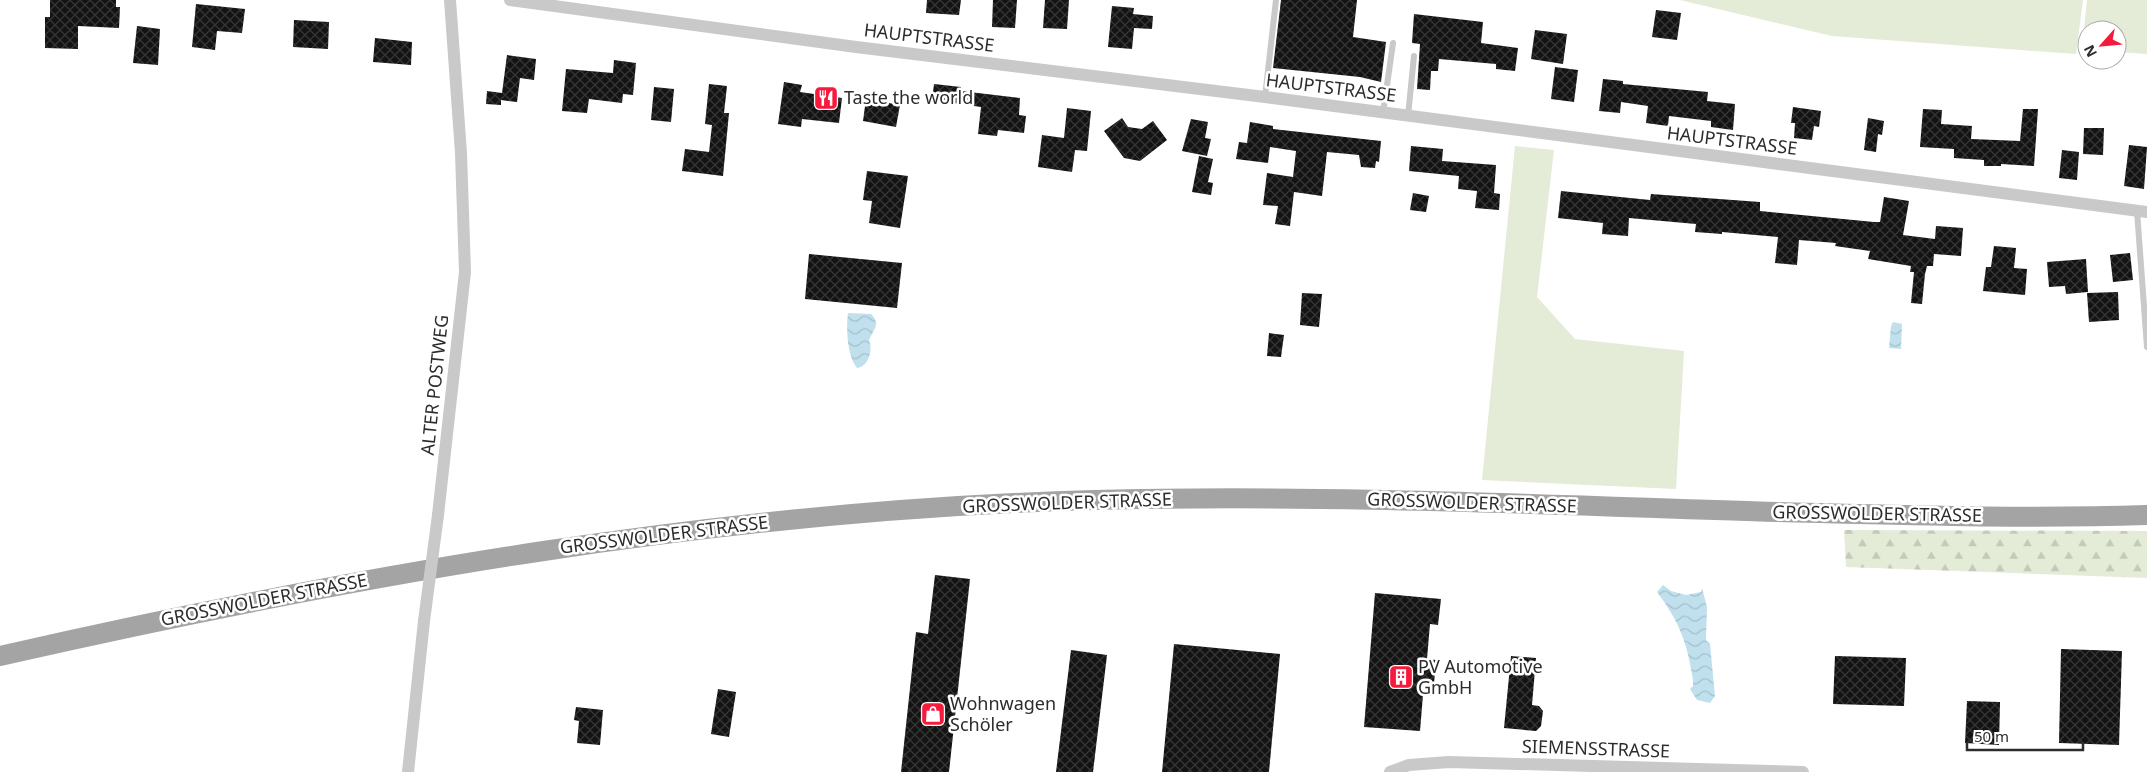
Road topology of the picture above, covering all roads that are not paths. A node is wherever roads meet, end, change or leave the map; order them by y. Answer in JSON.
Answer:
{"nodes":[{"id":1,"x":450,"y":0,"type":"edge"},
{"id":2,"x":510,"y":0,"type":"edge"},
{"id":3,"x":1276,"y":0,"type":"edge"},
{"id":4,"x":1392,"y":42,"type":"dead end"},
{"id":5,"x":1414,"y":56,"type":"dead end"},
{"id":6,"x":1266,"y":97,"type":"junction"},
{"id":7,"x":1383,"y":113,"type":"junction"},
{"id":8,"x":1408,"y":116,"type":"junction"},
{"id":9,"x":2142,"y":211,"type":"edge"},
{"id":10,"x":2147,"y":347,"type":"edge"},
{"id":11,"x":2147,"y":515,"type":"edge"},
{"id":12,"x":0,"y":656,"type":"edge"},
{"id":13,"x":1749,"y":771,"type":"edge"},
{"id":14,"x":408,"y":772,"type":"edge"},
{"id":15,"x":1390,"y":772,"type":"edge"},
{"id":16,"x":1803,"y":772,"type":"edge"}],
"edges":[{"from":1,"to":14,"type":"street","name":"ALTER POSTWEG","bridge":true},
{"from":2,"to":6,"type":"street","name":"HAUPTSTRASSE"},
{"from":3,"to":6,"type":"lane"},
{"from":4,"to":7,"type":"lane"},
{"from":5,"to":8,"type":"lane"},
{"from":6,"to":7,"type":"street","name":"HAUPTSTRASSE"},
{"from":7,"to":8,"type":"street","name":"HAUPTSTRASSE"},
{"from":8,"to":9,"type":"street","name":"HAUPTSTRASSE"},
{"from":9,"to":10,"type":"lane"},
{"from":11,"to":12,"type":"main road","name":"GROSSWOLDER STRASSE"},
{"from":13,"to":15,"type":"street","name":"SIEMENSSTRASSE"},
{"from":13,"to":16,"type":"street","name":"SIEMENSSTRASSE"}]}
